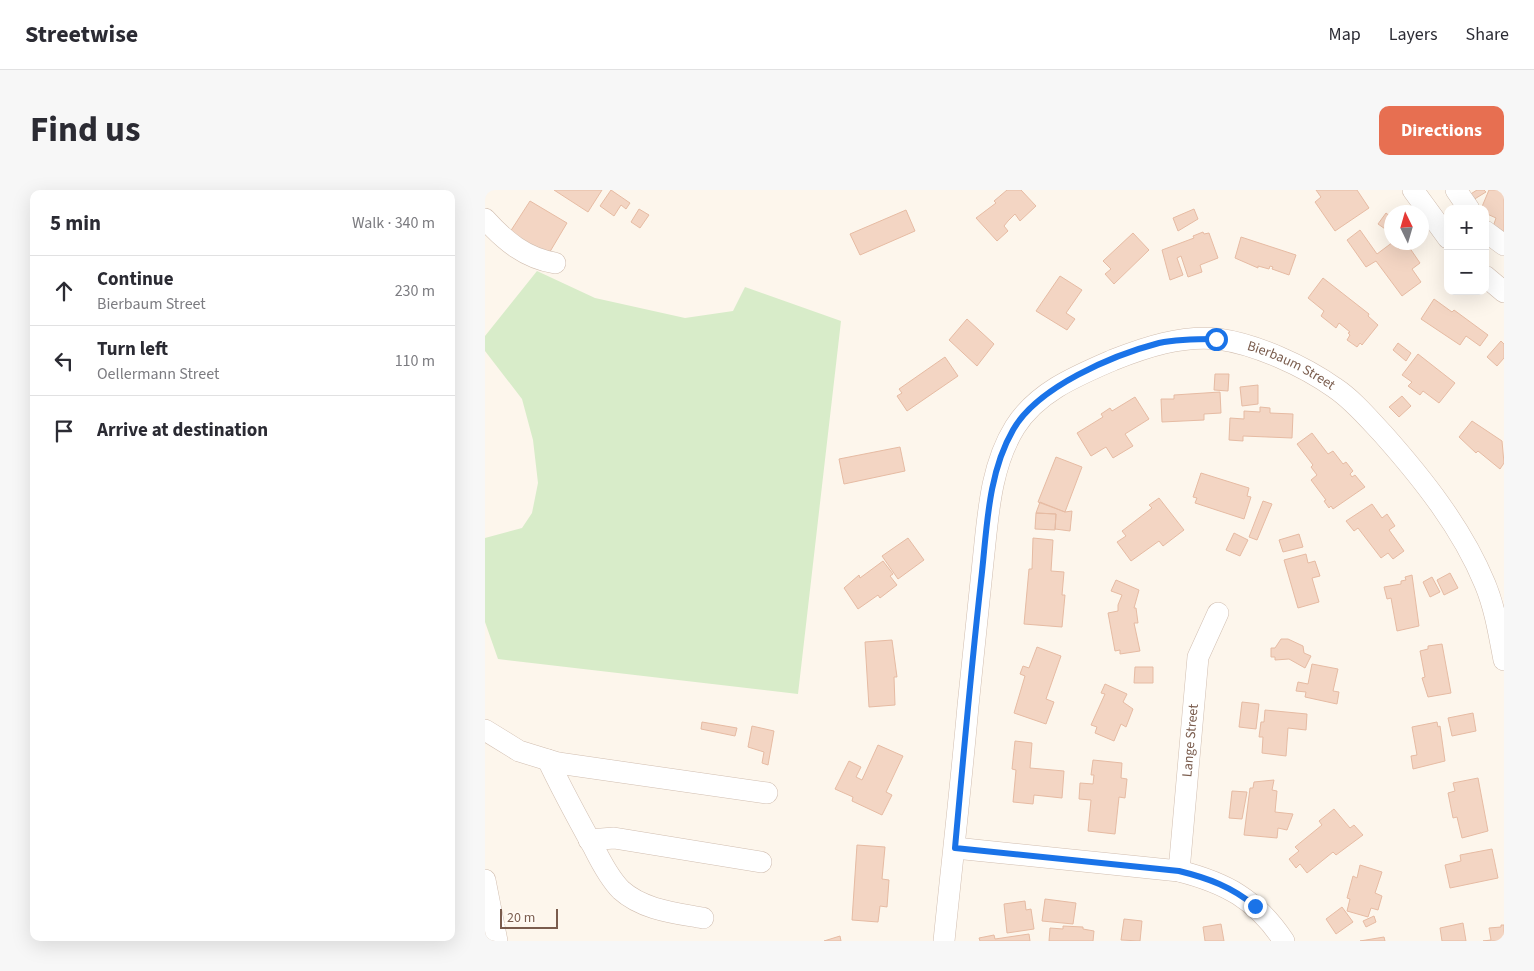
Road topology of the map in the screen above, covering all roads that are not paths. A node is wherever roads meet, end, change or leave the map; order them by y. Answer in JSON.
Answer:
{"nodes":[{"id":1,"x":1413,"y":190,"type":"edge"},
{"id":2,"x":1456,"y":190,"type":"edge"},
{"id":3,"x":1466,"y":205,"type":"edge"},
{"id":4,"x":485,"y":219,"type":"edge"},
{"id":5,"x":1444,"y":233,"type":"edge"},
{"id":6,"x":1489,"y":234,"type":"edge"},
{"id":7,"x":1504,"y":245,"type":"edge"},
{"id":8,"x":555,"y":264,"type":"dead end"},
{"id":9,"x":1489,"y":279,"type":"edge"},
{"id":10,"x":1504,"y":292,"type":"edge"},
{"id":11,"x":1218,"y":613,"type":"dead end"},
{"id":12,"x":1504,"y":660,"type":"edge"},
{"id":13,"x":485,"y":730,"type":"edge"},
{"id":14,"x":548,"y":760,"type":"junction"},
{"id":15,"x":767,"y":793,"type":"dead end"},
{"id":16,"x":589,"y":840,"type":"junction"},
{"id":17,"x":955,"y":848,"type":"junction"},
{"id":18,"x":761,"y":862,"type":"dead end"},
{"id":19,"x":1179,"y":871,"type":"junction"},
{"id":20,"x":485,"y":880,"type":"edge"},
{"id":21,"x":703,"y":918,"type":"dead end"},
{"id":22,"x":497,"y":941,"type":"edge"},
{"id":23,"x":944,"y":941,"type":"edge"},
{"id":24,"x":1284,"y":941,"type":"edge"}],
"edges":[{"from":1,"to":5,"type":"street"},
{"from":2,"to":3,"type":"street"},
{"from":4,"to":8,"type":"street"},
{"from":6,"to":7,"type":"street"},
{"from":9,"to":10,"type":"street"},
{"from":11,"to":19,"type":"street","name":"Lange Street"},
{"from":12,"to":17,"type":"street","name":"Bierbaum Street"},
{"from":13,"to":14,"type":"street"},
{"from":14,"to":15,"type":"street"},
{"from":14,"to":16,"type":"street"},
{"from":16,"to":18,"type":"street"},
{"from":16,"to":21,"type":"street"},
{"from":17,"to":19,"type":"street"},
{"from":17,"to":23,"type":"street","name":"Bierbaum Street"},
{"from":19,"to":24,"type":"street"},
{"from":20,"to":22,"type":"street"}]}
